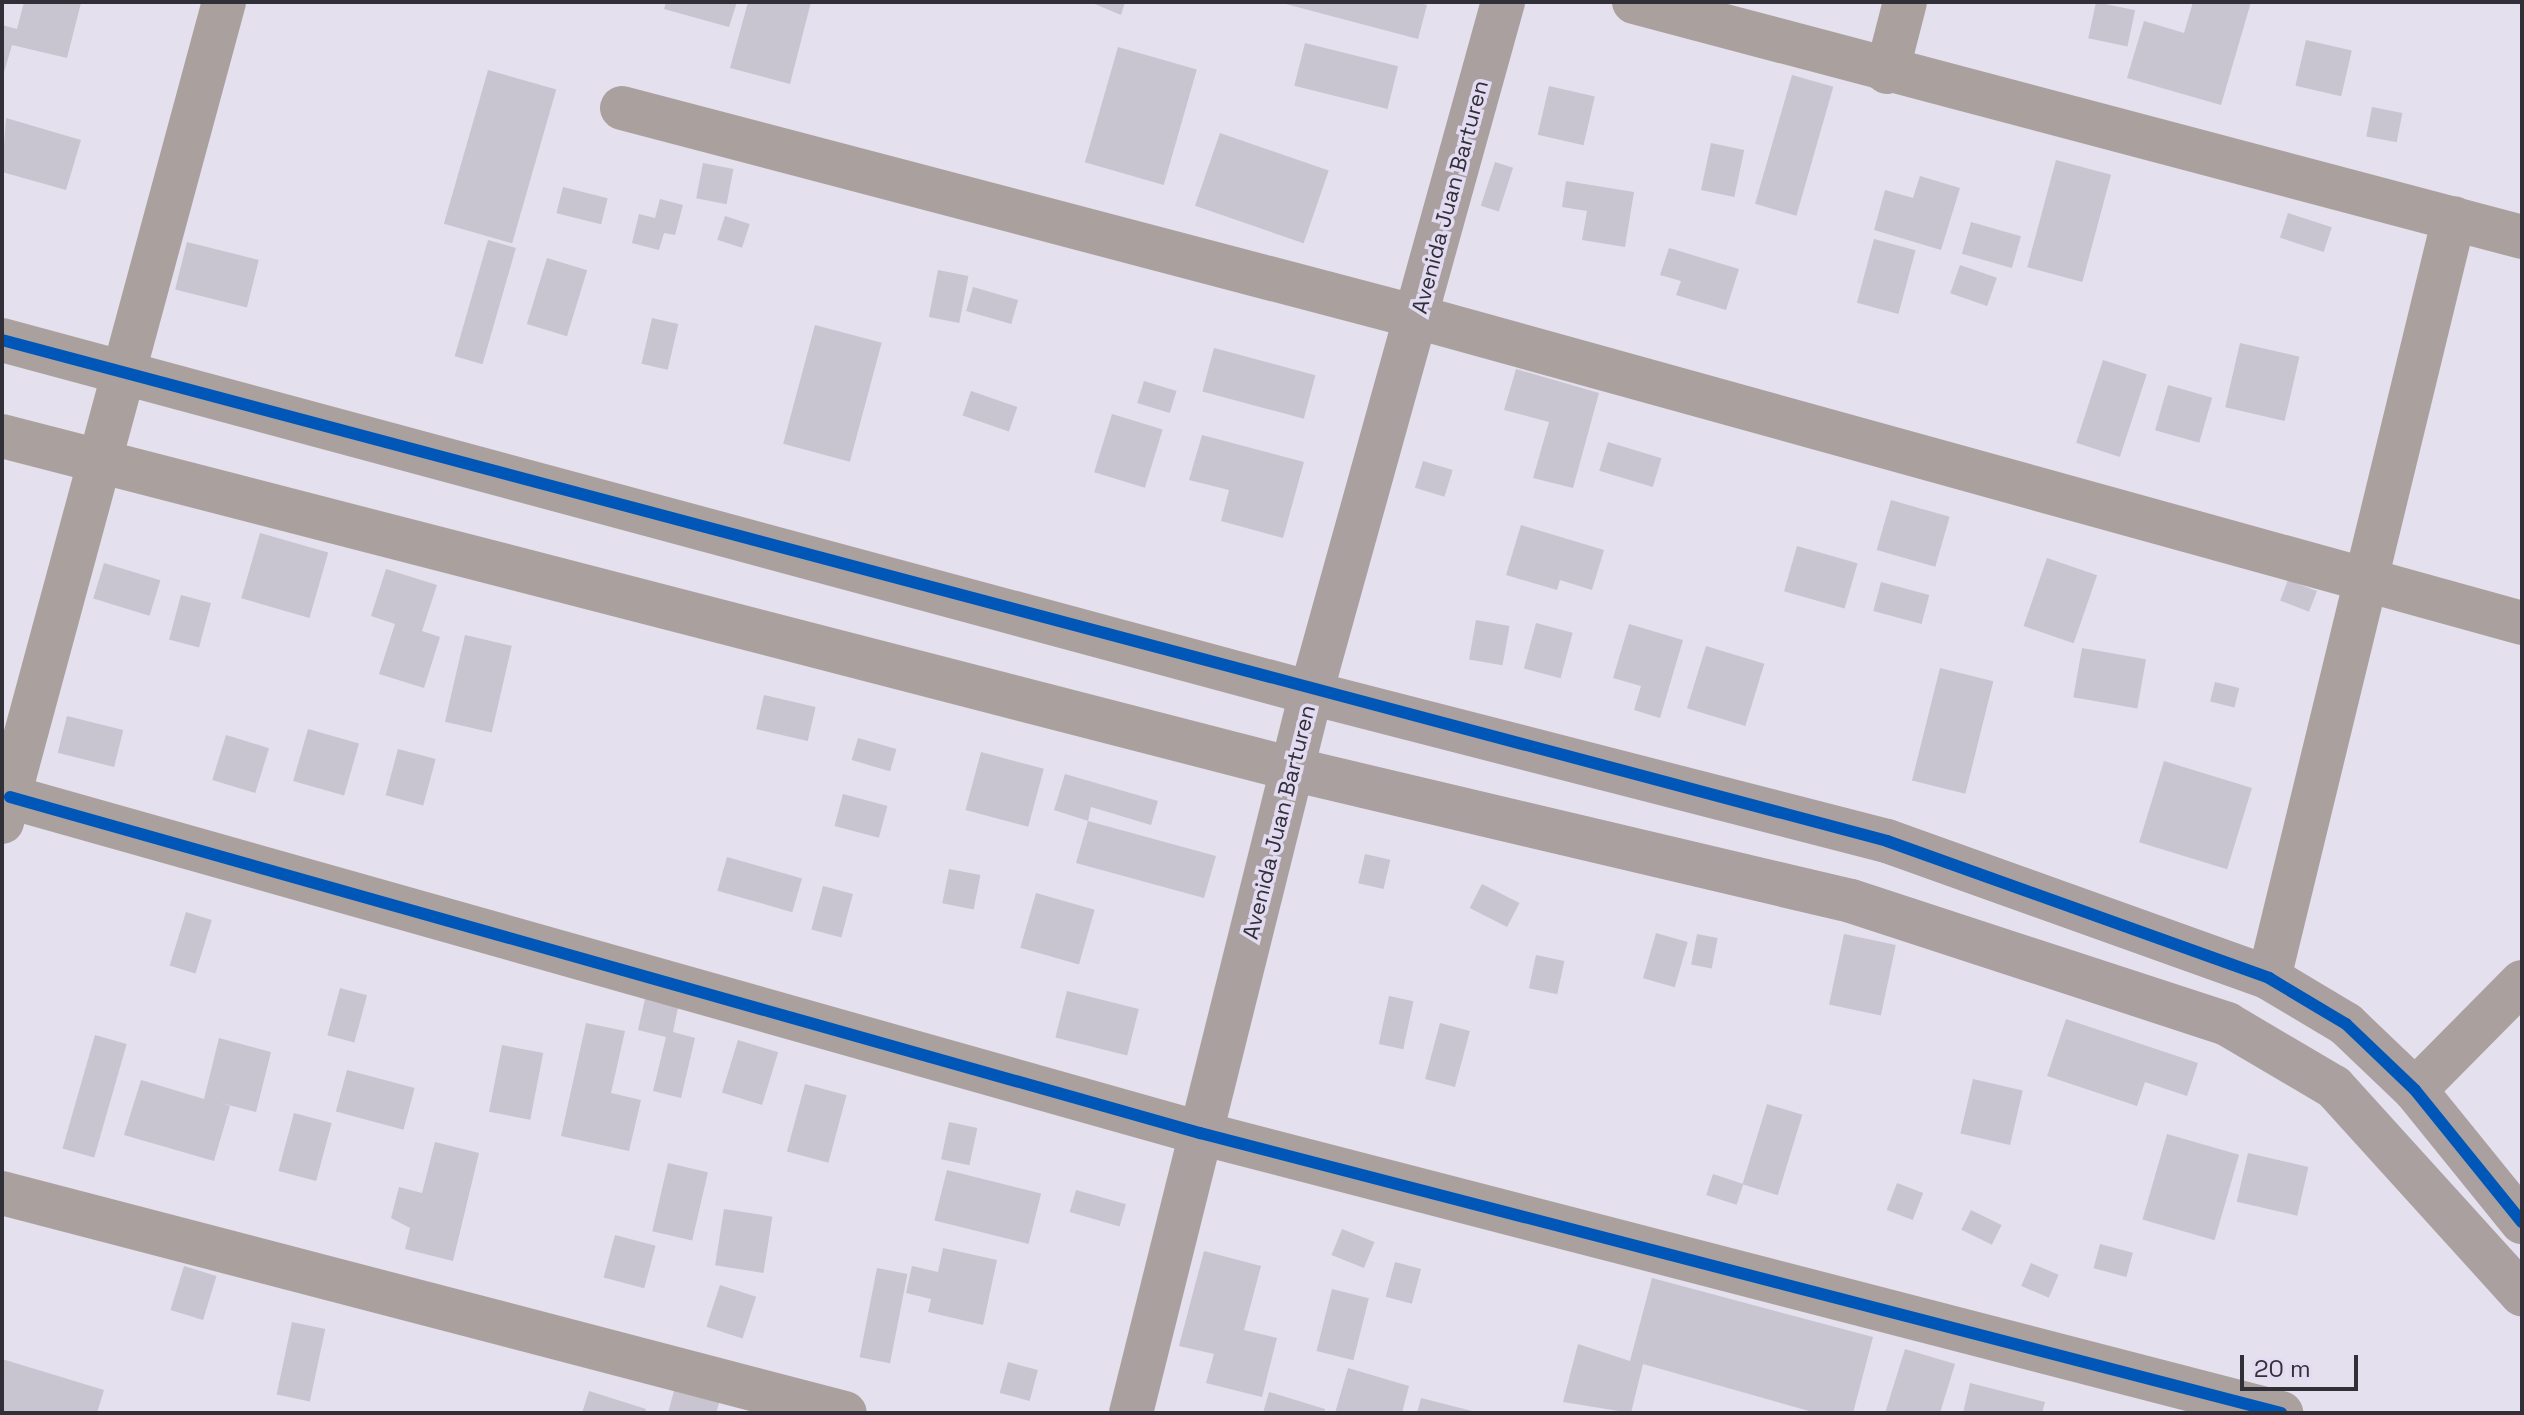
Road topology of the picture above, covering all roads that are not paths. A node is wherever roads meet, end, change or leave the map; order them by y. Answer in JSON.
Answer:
{"nodes":[{"id":1,"x":224,"y":2,"type":"edge"},
{"id":2,"x":1503,"y":2,"type":"edge"},
{"id":3,"x":1634,"y":2,"type":"edge"},
{"id":4,"x":1905,"y":2,"type":"edge"},
{"id":5,"x":1887,"y":72,"type":"junction"},
{"id":6,"x":622,"y":108,"type":"dead end"},
{"id":7,"x":2454,"y":218,"type":"junction"},
{"id":8,"x":2522,"y":237,"type":"edge"},
{"id":9,"x":1417,"y":317,"type":"junction"},
{"id":10,"x":2,"y":340,"type":"edge"},
{"id":11,"x":121,"y":372,"type":"junction"},
{"id":12,"x":2,"y":436,"type":"edge"},
{"id":13,"x":97,"y":463,"type":"junction"},
{"id":14,"x":2362,"y":575,"type":"junction"},
{"id":15,"x":2522,"y":623,"type":"edge"},
{"id":16,"x":1311,"y":693,"type":"junction"},
{"id":17,"x":1292,"y":769,"type":"junction"},
{"id":18,"x":6,"y":809,"type":"edge"},
{"id":19,"x":2269,"y":978,"type":"junction"},
{"id":20,"x":2522,"y":982,"type":"edge"},
{"id":21,"x":2415,"y":1090,"type":"junction"},
{"id":22,"x":1200,"y":1133,"type":"junction"},
{"id":23,"x":2,"y":1193,"type":"edge"},
{"id":24,"x":2522,"y":1222,"type":"edge"},
{"id":25,"x":2522,"y":1294,"type":"edge"},
{"id":26,"x":845,"y":1413,"type":"edge"},
{"id":27,"x":1131,"y":1413,"type":"edge"},
{"id":28,"x":2281,"y":1413,"type":"edge"}],
"edges":[{"from":1,"to":11,"type":"street"},
{"from":2,"to":9,"type":"street","name":"Avenida Juan Barturen"},
{"from":3,"to":5,"type":"street"},
{"from":4,"to":5,"type":"street"},
{"from":5,"to":7,"type":"street"},
{"from":6,"to":9,"type":"street"},
{"from":7,"to":8,"type":"street"},
{"from":7,"to":14,"type":"street"},
{"from":9,"to":14,"type":"street"},
{"from":9,"to":16,"type":"street","name":"Avenida Juan Barturen"},
{"from":10,"to":11,"type":"street"},
{"from":11,"to":13,"type":"street"},
{"from":11,"to":16,"type":"street"},
{"from":12,"to":13,"type":"street"},
{"from":13,"to":17,"type":"street"},
{"from":13,"to":18,"type":"street"},
{"from":14,"to":15,"type":"street"},
{"from":14,"to":19,"type":"street"},
{"from":16,"to":17,"type":"street","name":"Avenida Juan Barturen"},
{"from":16,"to":19,"type":"street"},
{"from":17,"to":22,"type":"street","name":"Avenida Juan Barturen"},
{"from":17,"to":25,"type":"street"},
{"from":18,"to":22,"type":"street"},
{"from":19,"to":21,"type":"street"},
{"from":20,"to":21,"type":"street"},
{"from":21,"to":24,"type":"street"},
{"from":22,"to":27,"type":"street","name":"Avenida Juan Barturen"},
{"from":22,"to":28,"type":"street"},
{"from":23,"to":26,"type":"street"}]}
